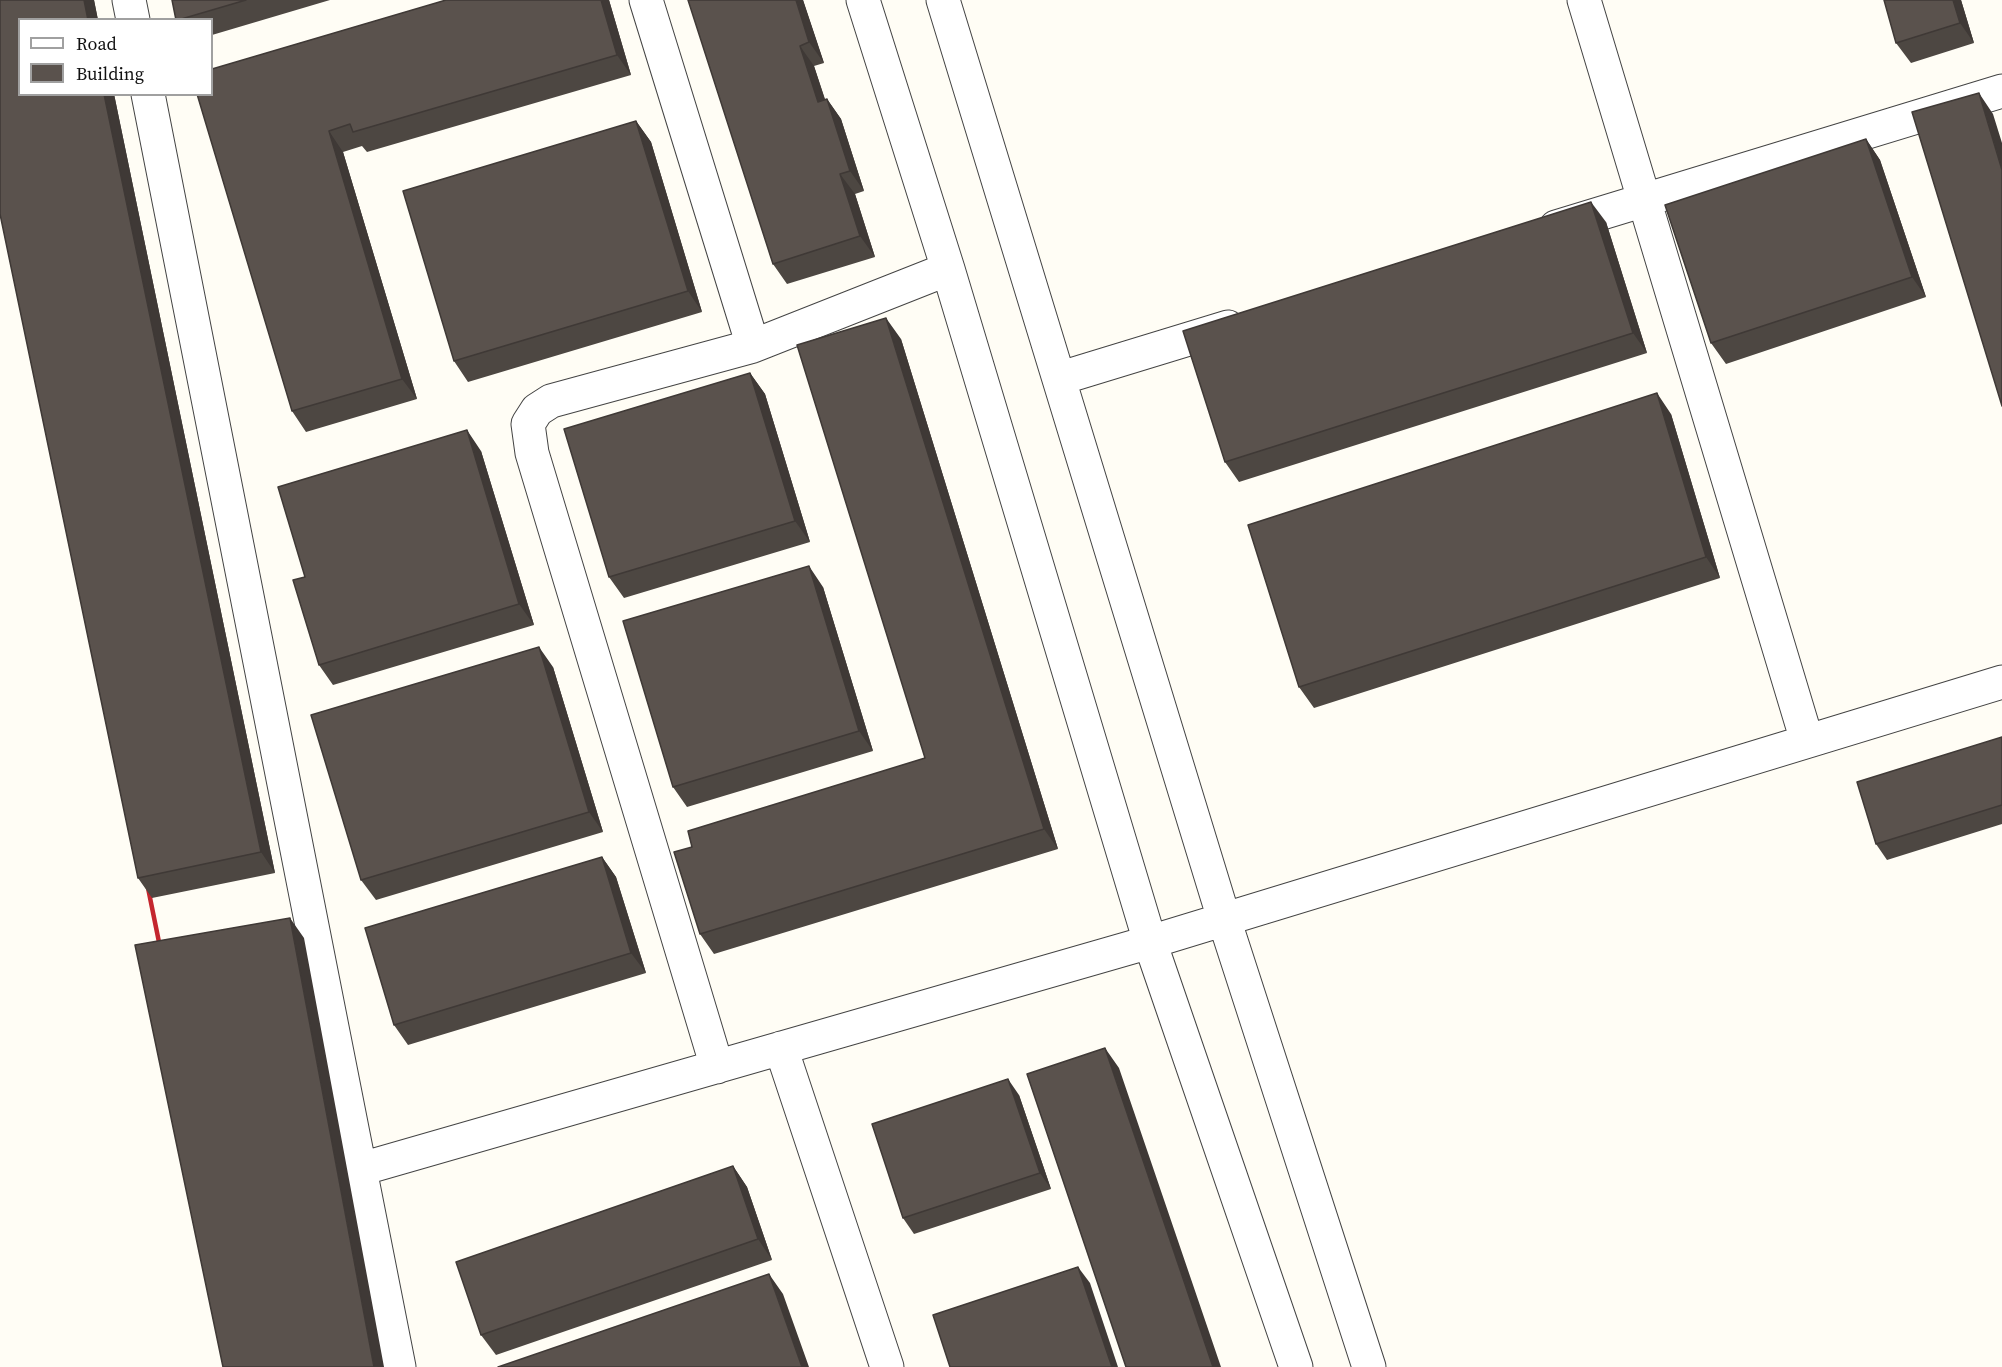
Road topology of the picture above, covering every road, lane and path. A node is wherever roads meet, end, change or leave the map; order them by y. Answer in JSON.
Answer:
{"nodes":[{"id":1,"x":129,"y":0,"type":"edge"},
{"id":2,"x":646,"y":0,"type":"edge"},
{"id":3,"x":863,"y":0,"type":"edge"},
{"id":4,"x":943,"y":0,"type":"edge"},
{"id":5,"x":1584,"y":0,"type":"edge"},
{"id":6,"x":133,"y":18,"type":"edge"},
{"id":7,"x":2002,"y":91,"type":"edge"},
{"id":8,"x":148,"y":96,"type":"edge"},
{"id":9,"x":1644,"y":200,"type":"junction"},
{"id":10,"x":1530,"y":235,"type":"edge"},
{"id":11,"x":948,"y":269,"type":"junction"},
{"id":12,"x":1255,"y":319,"type":"edge"},
{"id":13,"x":753,"y":346,"type":"junction"},
{"id":14,"x":1061,"y":378,"type":"junction"},
{"id":15,"x":2002,"y":682,"type":"edge"},
{"id":16,"x":1807,"y":741,"type":"junction"},
{"id":17,"x":1224,"y":919,"type":"junction"},
{"id":18,"x":1150,"y":942,"type":"junction"},
{"id":19,"x":781,"y":1048,"type":"junction"},
{"id":20,"x":717,"y":1067,"type":"junction"},
{"id":21,"x":361,"y":1169,"type":"junction"},
{"id":22,"x":399,"y":1367,"type":"edge"},
{"id":23,"x":887,"y":1367,"type":"edge"},
{"id":24,"x":1296,"y":1367,"type":"edge"},
{"id":25,"x":1369,"y":1367,"type":"edge"}],
"edges":[{"from":1,"to":6,"type":"street"},
{"from":2,"to":13,"type":"street"},
{"from":3,"to":11,"type":"street"},
{"from":4,"to":14,"type":"street"},
{"from":5,"to":9,"type":"street"},
{"from":7,"to":9,"type":"street"},
{"from":8,"to":21,"type":"street"},
{"from":9,"to":10,"type":"street"},
{"from":9,"to":16,"type":"street"},
{"from":11,"to":13,"type":"street"},
{"from":11,"to":18,"type":"street"},
{"from":12,"to":14,"type":"street"},
{"from":13,"to":20,"type":"street"},
{"from":14,"to":17,"type":"street"},
{"from":15,"to":16,"type":"street"},
{"from":16,"to":17,"type":"street"},
{"from":17,"to":18,"type":"street"},
{"from":17,"to":25,"type":"street"},
{"from":18,"to":19,"type":"street"},
{"from":18,"to":24,"type":"street"},
{"from":19,"to":20,"type":"street"},
{"from":19,"to":23,"type":"street"},
{"from":20,"to":21,"type":"street"},
{"from":21,"to":22,"type":"street"}]}
